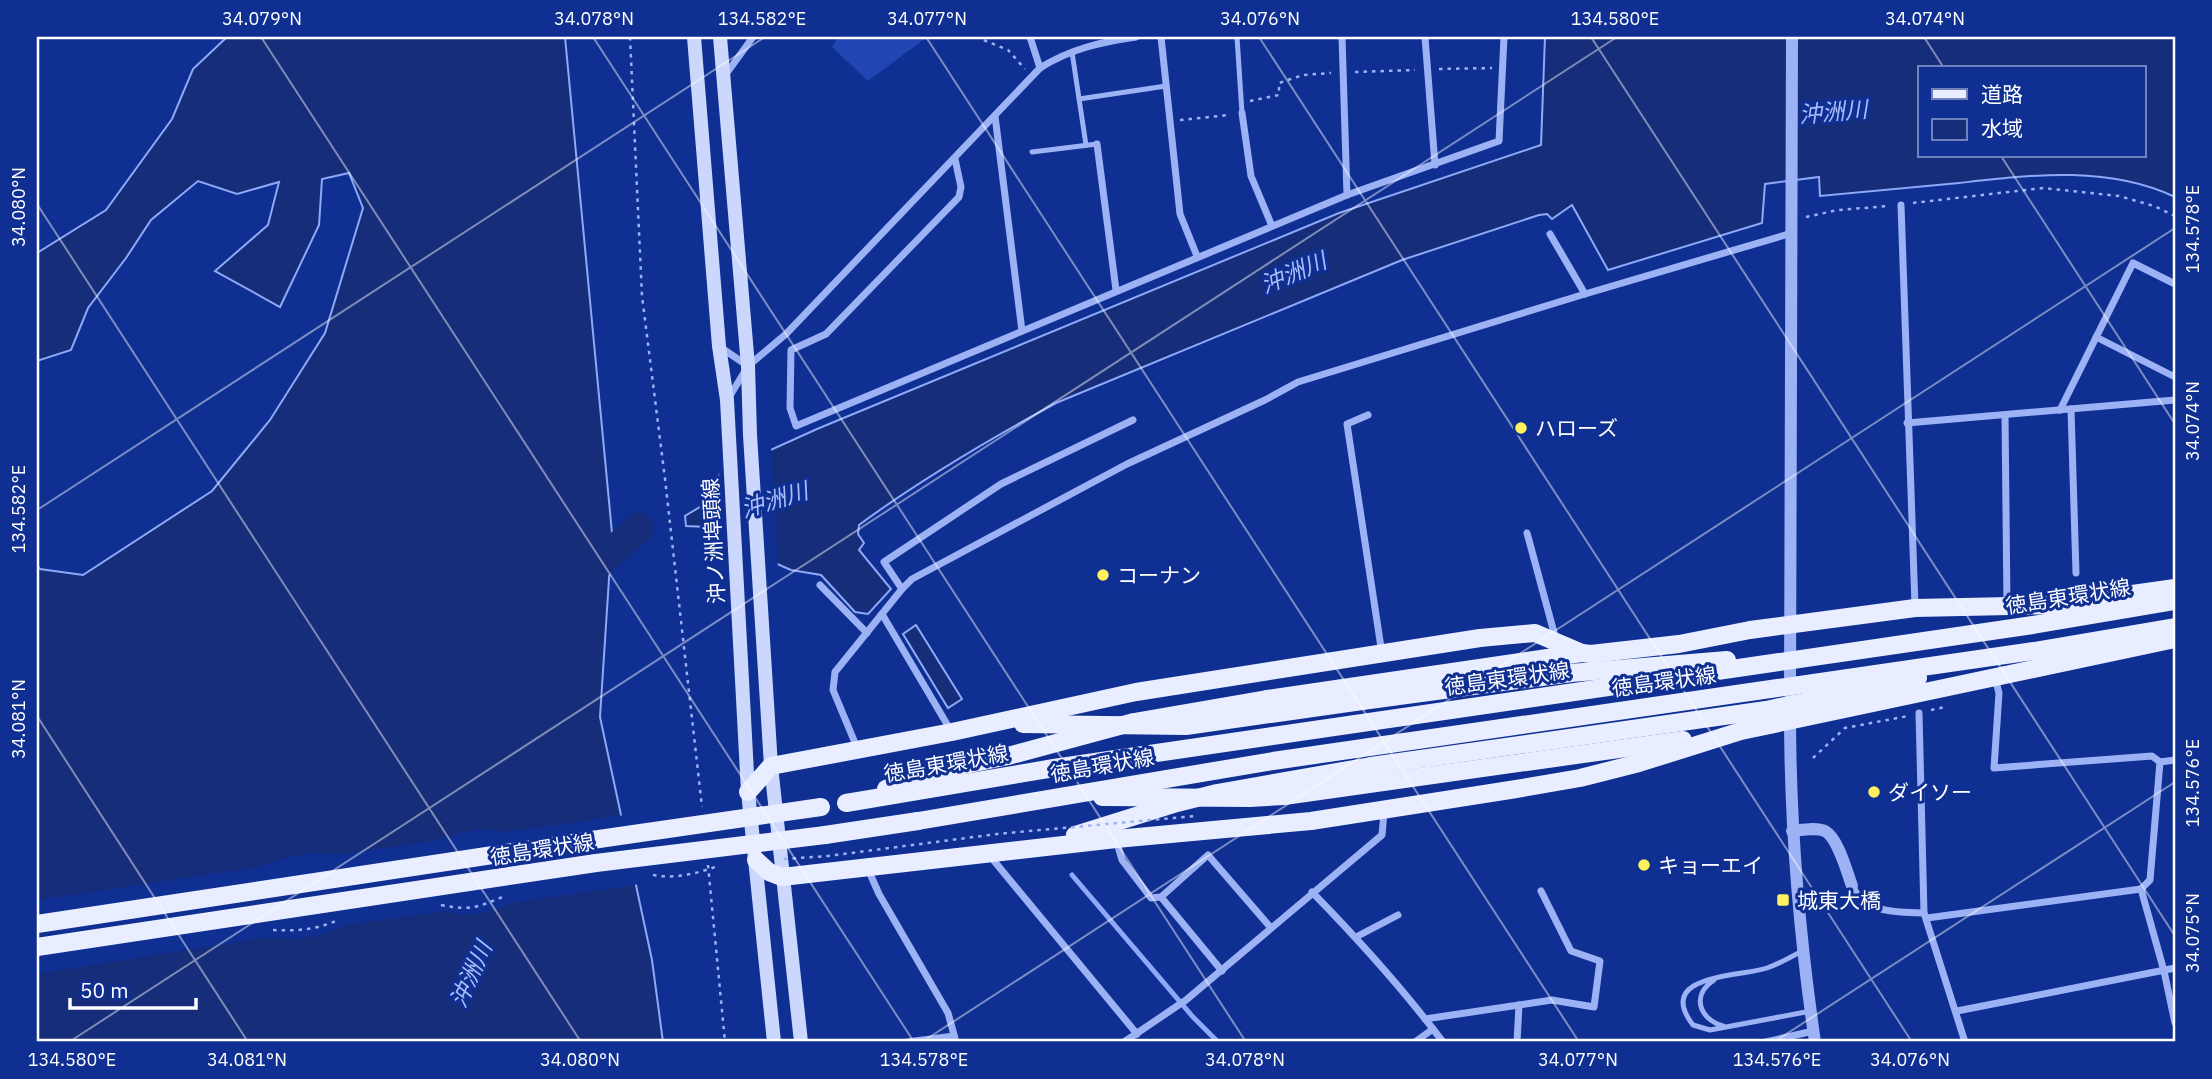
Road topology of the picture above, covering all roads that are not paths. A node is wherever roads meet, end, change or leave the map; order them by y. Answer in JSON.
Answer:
{"nodes":[{"id":1,"x":694,"y":37,"type":"edge"},
{"id":2,"x":720,"y":37,"type":"edge"},
{"id":3,"x":753,"y":37,"type":"edge"},
{"id":4,"x":1030,"y":37,"type":"edge"},
{"id":5,"x":1136,"y":37,"type":"edge"},
{"id":6,"x":1161,"y":37,"type":"edge"},
{"id":7,"x":1237,"y":37,"type":"edge"},
{"id":8,"x":1342,"y":37,"type":"edge"},
{"id":9,"x":1425,"y":37,"type":"edge"},
{"id":10,"x":1504,"y":37,"type":"edge"},
{"id":11,"x":1792,"y":37,"type":"edge"},
{"id":12,"x":1072,"y":51,"type":"junction"},
{"id":13,"x":1040,"y":68,"type":"junction"},
{"id":14,"x":724,"y":78,"type":"junction"},
{"id":15,"x":1166,"y":86,"type":"junction"},
{"id":16,"x":1079,"y":99,"type":"junction"},
{"id":17,"x":1242,"y":113,"type":"joint"},
{"id":18,"x":995,"y":116,"type":"junction"},
{"id":19,"x":1097,"y":144,"type":"joint"},
{"id":20,"x":1086,"y":145,"type":"junction"},
{"id":21,"x":1032,"y":152,"type":"dead end"},
{"id":22,"x":955,"y":159,"type":"junction"},
{"id":23,"x":1435,"y":166,"type":"junction"},
{"id":24,"x":1347,"y":195,"type":"junction"},
{"id":25,"x":1901,"y":205,"type":"road end"},
{"id":26,"x":1793,"y":223,"type":"junction"},
{"id":27,"x":1272,"y":226,"type":"junction"},
{"id":28,"x":1550,"y":234,"type":"dead end"},
{"id":29,"x":1197,"y":256,"type":"junction"},
{"id":30,"x":2175,"y":284,"type":"edge"},
{"id":31,"x":1116,"y":290,"type":"junction"},
{"id":32,"x":1585,"y":294,"type":"junction"},
{"id":33,"x":1022,"y":331,"type":"junction"},
{"id":34,"x":2096,"y":337,"type":"junction"},
{"id":35,"x":719,"y":346,"type":"junction"},
{"id":36,"x":748,"y":366,"type":"junction"},
{"id":37,"x":2175,"y":377,"type":"edge"},
{"id":38,"x":727,"y":400,"type":"junction"},
{"id":39,"x":2175,"y":400,"type":"edge"},
{"id":40,"x":2071,"y":409,"type":"junction"},
{"id":41,"x":2060,"y":410,"type":"junction"},
{"id":42,"x":1368,"y":415,"type":"dead end"},
{"id":43,"x":2005,"y":415,"type":"junction"},
{"id":44,"x":1133,"y":420,"type":"dead end"},
{"id":45,"x":1907,"y":424,"type":"junction"},
{"id":46,"x":1527,"y":533,"type":"dead end"},
{"id":47,"x":2076,"y":573,"type":"dead end"},
{"id":48,"x":820,"y":584,"type":"dead end"},
{"id":49,"x":2175,"y":588,"type":"edge"},
{"id":50,"x":902,"y":589,"type":"junction"},
{"id":51,"x":2175,"y":601,"type":"edge"},
{"id":52,"x":2007,"y":606,"type":"junction"},
{"id":53,"x":1914,"y":608,"type":"junction"},
{"id":54,"x":882,"y":614,"type":"junction"},
{"id":55,"x":1790,"y":624,"type":"junction"},
{"id":56,"x":2175,"y":627,"type":"edge"},
{"id":57,"x":867,"y":633,"type":"junction"},
{"id":58,"x":2175,"y":639,"type":"edge"},
{"id":59,"x":1556,"y":641,"type":"junction"},
{"id":60,"x":1889,"y":646,"type":"junction"},
{"id":61,"x":2034,"y":651,"type":"junction"},
{"id":62,"x":1582,"y":653,"type":"junction"},
{"id":63,"x":1382,"y":654,"type":"junction"},
{"id":64,"x":1995,"y":678,"type":"junction"},
{"id":65,"x":1919,"y":713,"type":"road end"},
{"id":66,"x":1790,"y":722,"type":"junction"},
{"id":67,"x":1741,"y":731,"type":"junction"},
{"id":68,"x":956,"y":732,"type":"junction"},
{"id":69,"x":859,"y":751,"type":"junction"},
{"id":70,"x":2175,"y":760,"type":"edge"},
{"id":71,"x":2160,"y":762,"type":"junction"},
{"id":72,"x":771,"y":766,"type":"junction"},
{"id":73,"x":748,"y":792,"type":"junction"},
{"id":74,"x":846,"y":803,"type":"junction"},
{"id":75,"x":1384,"y":811,"type":"junction"},
{"id":76,"x":918,"y":821,"type":"junction"},
{"id":77,"x":1792,"y":831,"type":"junction"},
{"id":78,"x":1116,"y":839,"type":"junction"},
{"id":79,"x":988,"y":853,"type":"junction"},
{"id":80,"x":755,"y":860,"type":"junction"},
{"id":81,"x":867,"y":867,"type":"junction"},
{"id":82,"x":782,"y":877,"type":"junction"},
{"id":83,"x":1852,"y":886,"type":"joint"},
{"id":84,"x":2141,"y":890,"type":"junction"},
{"id":85,"x":1541,"y":891,"type":"dead end"},
{"id":86,"x":1312,"y":892,"type":"junction"},
{"id":87,"x":1161,"y":897,"type":"junction"},
{"id":88,"x":1398,"y":915,"type":"dead end"},
{"id":89,"x":1926,"y":915,"type":"junction"},
{"id":90,"x":37,"y":924,"type":"edge"},
{"id":91,"x":1271,"y":928,"type":"junction"},
{"id":92,"x":1356,"y":937,"type":"junction"},
{"id":93,"x":37,"y":947,"type":"edge"},
{"id":94,"x":1802,"y":951,"type":"junction"},
{"id":95,"x":2175,"y":968,"type":"edge"},
{"id":96,"x":1222,"y":971,"type":"junction"},
{"id":97,"x":2164,"y":971,"type":"junction"},
{"id":98,"x":1720,"y":976,"type":"junction"},
{"id":99,"x":1519,"y":1004,"type":"junction"},
{"id":100,"x":1811,"y":1011,"type":"junction"},
{"id":101,"x":1957,"y":1011,"type":"junction"},
{"id":102,"x":1425,"y":1018,"type":"junction"},
{"id":103,"x":2175,"y":1023,"type":"edge"},
{"id":104,"x":1726,"y":1027,"type":"junction"},
{"id":105,"x":1433,"y":1029,"type":"junction"},
{"id":106,"x":1137,"y":1034,"type":"junction"},
{"id":107,"x":1814,"y":1037,"type":"edge"},
{"id":108,"x":955,"y":1039,"type":"edge"},
{"id":109,"x":774,"y":1042,"type":"edge"},
{"id":110,"x":801,"y":1042,"type":"edge"},
{"id":111,"x":907,"y":1042,"type":"edge"},
{"id":112,"x":1124,"y":1042,"type":"edge"},
{"id":113,"x":1415,"y":1042,"type":"edge"},
{"id":114,"x":1443,"y":1042,"type":"edge"},
{"id":115,"x":1517,"y":1042,"type":"edge"},
{"id":116,"x":1766,"y":1042,"type":"edge"},
{"id":117,"x":1965,"y":1042,"type":"edge"}],
"edges":[{"from":1,"to":35,"type":"main road","name":"沖ノ洲埠頭線"},
{"from":2,"to":14,"type":"main road","name":"沖ノ洲埠頭線"},
{"from":3,"to":14,"type":"street"},
{"from":4,"to":13,"type":"street"},
{"from":5,"to":12,"type":"street"},
{"from":6,"to":15,"type":"street"},
{"from":7,"to":17,"type":"lane"},
{"from":8,"to":24,"type":"street"},
{"from":9,"to":23,"type":"street"},
{"from":10,"to":23,"type":"street"},
{"from":11,"to":26,"type":"street"},
{"from":12,"to":13,"type":"street"},
{"from":12,"to":16,"type":"lane"},
{"from":13,"to":18,"type":"street"},
{"from":14,"to":36,"type":"main road","name":"沖ノ洲埠頭線"},
{"from":15,"to":16,"type":"lane"},
{"from":15,"to":29,"type":"street"},
{"from":16,"to":20,"type":"lane"},
{"from":17,"to":27,"type":"street"},
{"from":18,"to":22,"type":"street"},
{"from":18,"to":33,"type":"street"},
{"from":19,"to":20,"type":"lane"},
{"from":19,"to":31,"type":"street"},
{"from":20,"to":21,"type":"lane"},
{"from":22,"to":33,"type":"street"},
{"from":22,"to":36,"type":"street"},
{"from":23,"to":24,"type":"street"},
{"from":24,"to":27,"type":"street"},
{"from":25,"to":45,"type":"street"},
{"from":26,"to":32,"type":"street"},
{"from":26,"to":55,"type":"street"},
{"from":27,"to":29,"type":"street"},
{"from":28,"to":32,"type":"street"},
{"from":29,"to":31,"type":"street"},
{"from":30,"to":34,"type":"street"},
{"from":31,"to":33,"type":"street"},
{"from":32,"to":50,"type":"street"},
{"from":34,"to":37,"type":"street"},
{"from":34,"to":41,"type":"street"},
{"from":35,"to":36,"type":"street"},
{"from":35,"to":38,"type":"main road","name":"沖ノ洲埠頭線"},
{"from":36,"to":38,"type":"street"},
{"from":36,"to":72,"type":"main road","name":"沖ノ洲埠頭線"},
{"from":38,"to":73,"type":"main road","name":"沖ノ洲埠頭線"},
{"from":39,"to":40,"type":"street"},
{"from":40,"to":41,"type":"street"},
{"from":40,"to":47,"type":"street"},
{"from":41,"to":43,"type":"street"},
{"from":42,"to":63,"type":"street"},
{"from":43,"to":45,"type":"street"},
{"from":43,"to":52,"type":"street"},
{"from":44,"to":50,"type":"street"},
{"from":45,"to":53,"type":"street"},
{"from":46,"to":59,"type":"street"},
{"from":48,"to":57,"type":"street"},
{"from":49,"to":52,"type":"main road","name":"徳島環状線"},
{"from":50,"to":54,"type":"street"},
{"from":51,"to":60,"type":"main road","name":"徳島東環状線","bridge":true},
{"from":52,"to":53,"type":"main road","name":"徳島環状線"},
{"from":53,"to":55,"type":"main road","name":"徳島環状線"},
{"from":54,"to":57,"type":"street"},
{"from":54,"to":68,"type":"street"},
{"from":55,"to":62,"type":"main road","name":"徳島環状線"},
{"from":55,"to":66,"type":"street"},
{"from":56,"to":61,"type":"main road","name":"徳島環状線","bridge":true},
{"from":57,"to":69,"type":"street"},
{"from":58,"to":64,"type":"main road"},
{"from":59,"to":62,"type":"main road","name":"徳島環状線"},
{"from":59,"to":63,"type":"main road","name":"徳島環状線"},
{"from":60,"to":68,"type":"main road","bridge":true},
{"from":60,"to":74,"type":"main road","name":"徳島東環状線","bridge":true},
{"from":61,"to":76,"type":"main road","name":"徳島環状線","bridge":true},
{"from":61,"to":79,"type":"main road","bridge":true},
{"from":62,"to":74,"type":"main road","bridge":true},
{"from":63,"to":68,"type":"main road","name":"徳島環状線"},
{"from":64,"to":66,"type":"main road"},
{"from":64,"to":71,"type":"street"},
{"from":65,"to":89,"type":"street"},
{"from":66,"to":67,"type":"main road"},
{"from":66,"to":77,"type":"street"},
{"from":67,"to":75,"type":"main road"},
{"from":67,"to":76,"type":"main road","bridge":true},
{"from":68,"to":69,"type":"main road","name":"徳島環状線"},
{"from":69,"to":72,"type":"main road","name":"徳島環状線"},
{"from":70,"to":71,"type":"street"},
{"from":71,"to":84,"type":"street"},
{"from":72,"to":73,"type":"main road"},
{"from":72,"to":82,"type":"main road","name":"沖ノ洲埠頭線"},
{"from":73,"to":80,"type":"main road","name":"沖ノ洲埠頭線"},
{"from":74,"to":90,"type":"main road","name":"徳島環状線","bridge":true},
{"from":75,"to":78,"type":"main road"},
{"from":75,"to":86,"type":"street"},
{"from":76,"to":93,"type":"main road","name":"徳島環状線","bridge":true},
{"from":77,"to":83,"type":"street"},
{"from":77,"to":94,"type":"street"},
{"from":78,"to":79,"type":"main road"},
{"from":78,"to":87,"type":"street"},
{"from":79,"to":81,"type":"main road"},
{"from":79,"to":106,"type":"street"},
{"from":80,"to":82,"type":"main road"},
{"from":80,"to":109,"type":"main road","name":"沖ノ洲埠頭線"},
{"from":81,"to":82,"type":"main road"},
{"from":81,"to":108,"type":"street"},
{"from":82,"to":110,"type":"main road","name":"沖ノ洲埠頭線"},
{"from":83,"to":89,"type":"street"},
{"from":84,"to":89,"type":"street"},
{"from":84,"to":97,"type":"street"},
{"from":85,"to":99,"type":"street"},
{"from":86,"to":91,"type":"street"},
{"from":86,"to":92,"type":"street"},
{"from":87,"to":91,"type":"street"},
{"from":87,"to":96,"type":"street"},
{"from":88,"to":92,"type":"street"},
{"from":89,"to":101,"type":"street"},
{"from":91,"to":96,"type":"street"},
{"from":92,"to":102,"type":"street"},
{"from":94,"to":98,"type":"lane"},
{"from":94,"to":100,"type":"street"},
{"from":95,"to":97,"type":"street"},
{"from":96,"to":106,"type":"street"},
{"from":97,"to":101,"type":"street"},
{"from":97,"to":103,"type":"street"},
{"from":98,"to":104,"type":"lane"},
{"from":98,"to":104,"type":"lane"},
{"from":99,"to":102,"type":"street"},
{"from":99,"to":115,"type":"street"},
{"from":100,"to":104,"type":"lane"},
{"from":100,"to":107,"type":"street"},
{"from":101,"to":117,"type":"street"},
{"from":102,"to":105,"type":"street"},
{"from":105,"to":113,"type":"street"},
{"from":105,"to":114,"type":"street"},
{"from":106,"to":112,"type":"street"},
{"from":107,"to":116,"type":"street"},
{"from":108,"to":111,"type":"street"}]}
